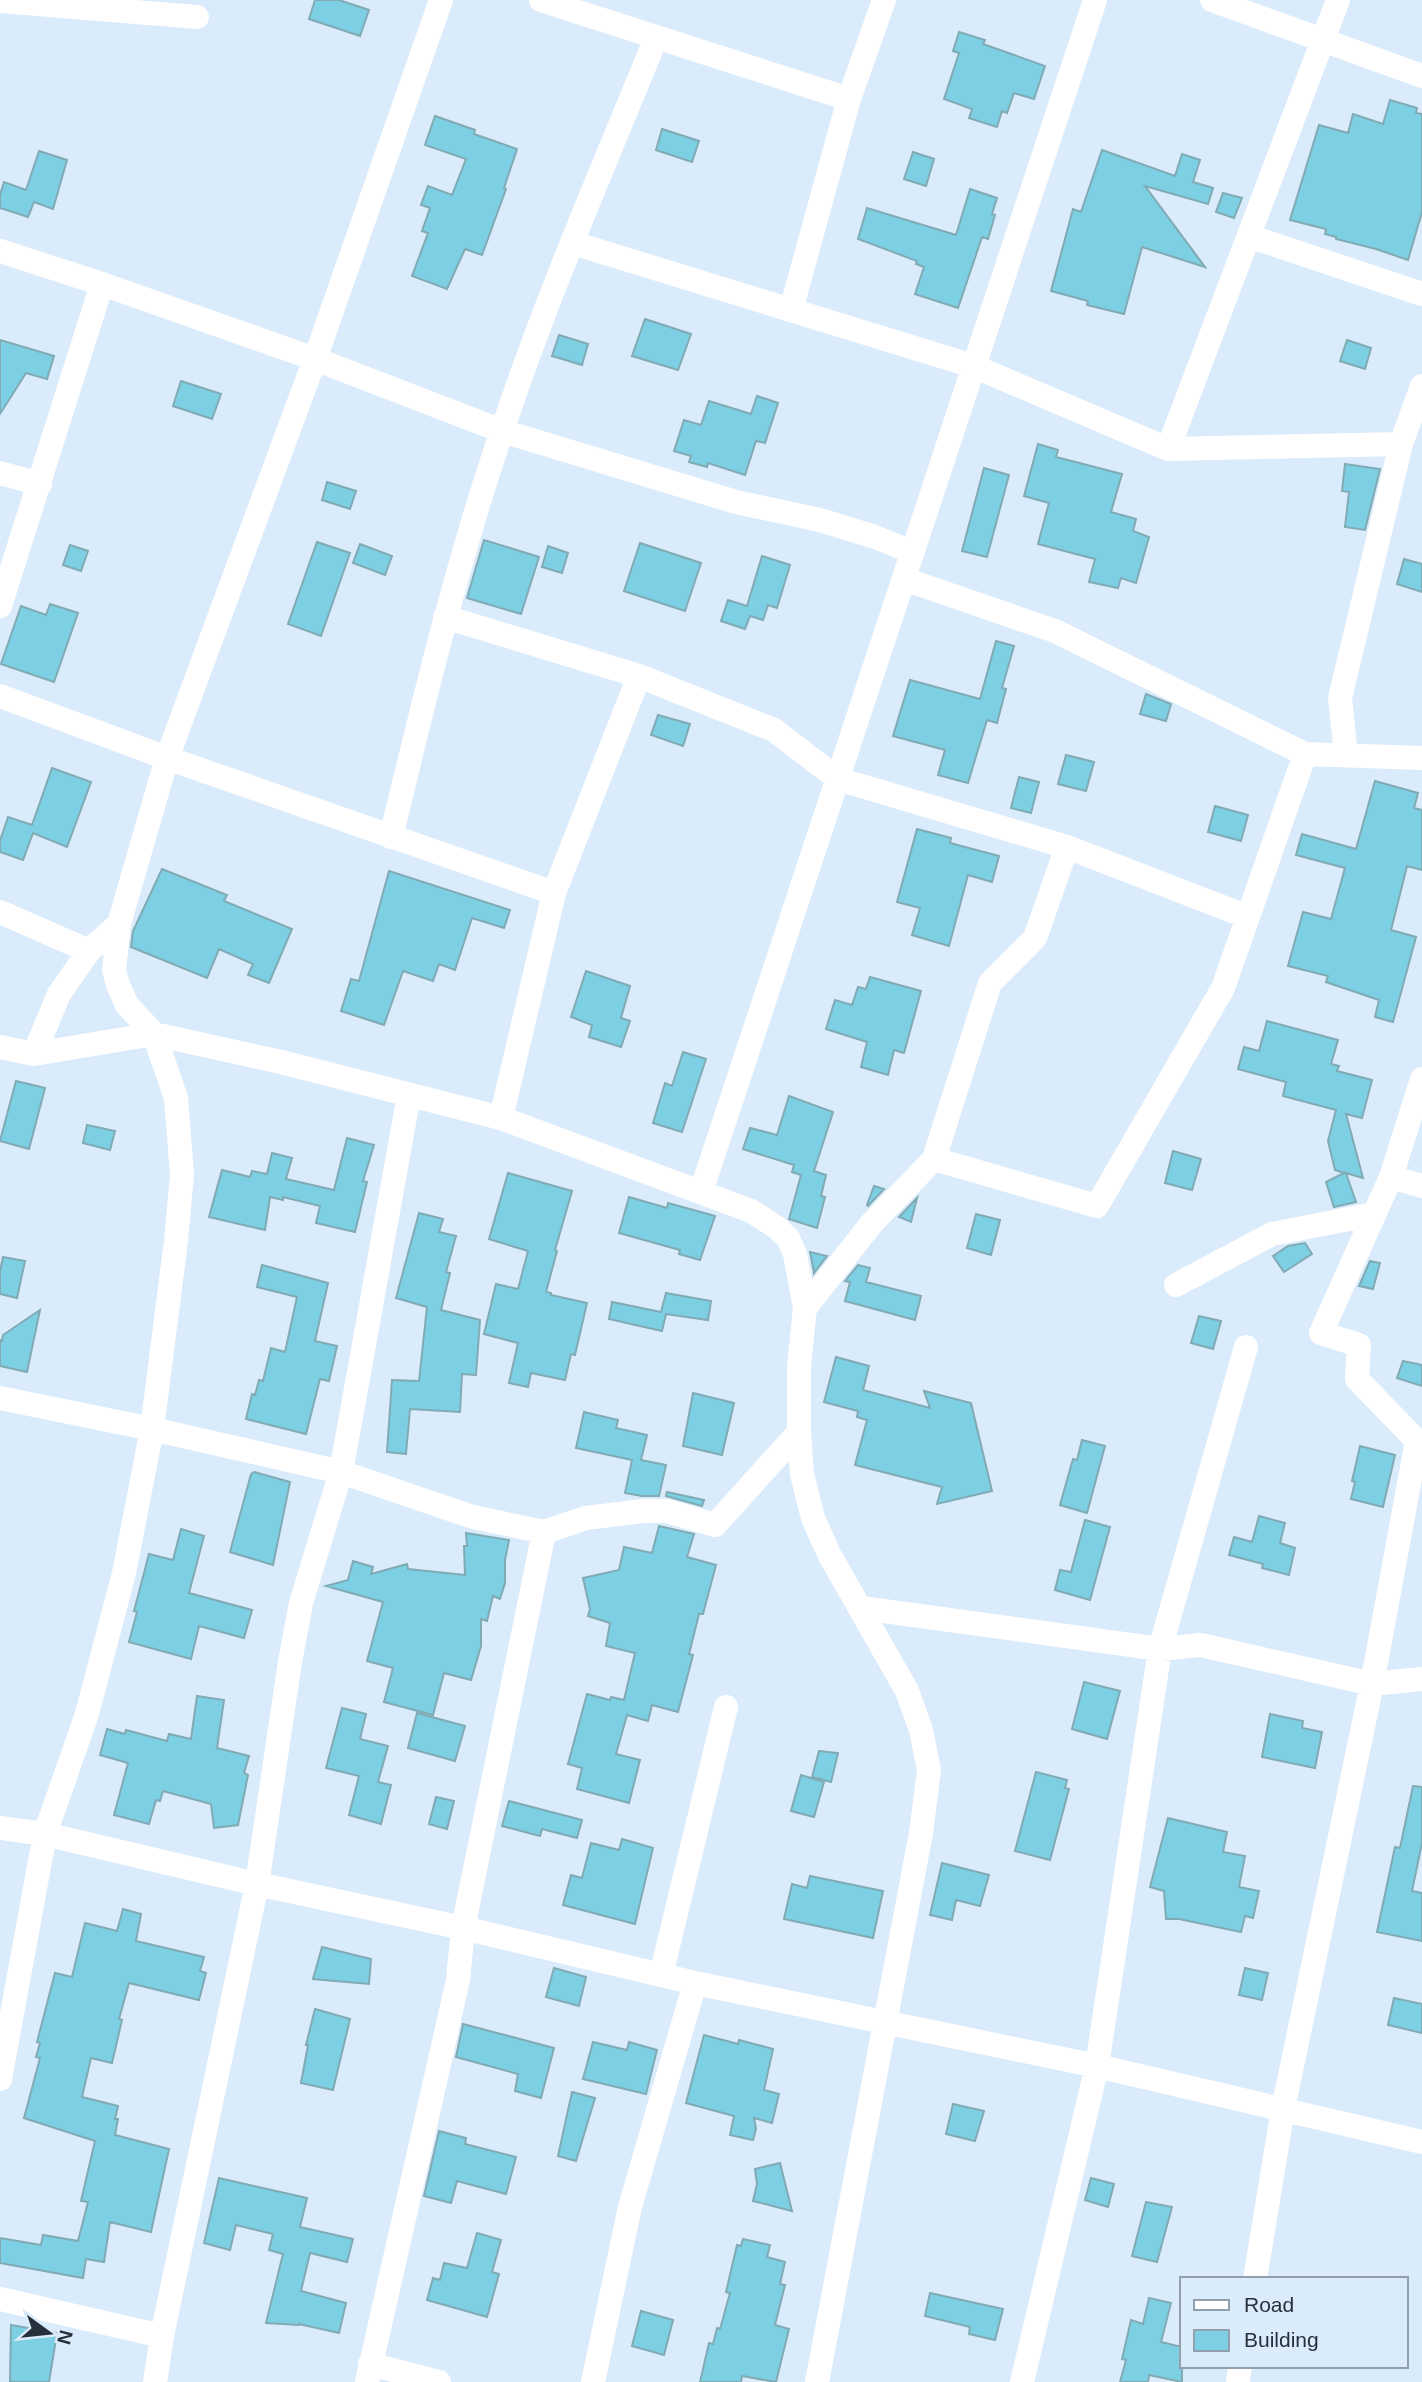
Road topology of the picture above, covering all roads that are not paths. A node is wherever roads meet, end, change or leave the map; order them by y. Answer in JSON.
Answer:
{"nodes":[{"id":1,"x":441,"y":0,"type":"edge"},
{"id":2,"x":541,"y":0,"type":"edge"},
{"id":3,"x":884,"y":0,"type":"edge"},
{"id":4,"x":1095,"y":0,"type":"edge"},
{"id":5,"x":1212,"y":0,"type":"edge"},
{"id":6,"x":1338,"y":0,"type":"edge"},
{"id":7,"x":0,"y":1,"type":"edge"},
{"id":8,"x":197,"y":17,"type":"dead end"},
{"id":9,"x":656,"y":38,"type":"junction"},
{"id":10,"x":1323,"y":42,"type":"junction"},
{"id":11,"x":1422,"y":76,"type":"edge"},
{"id":12,"x":849,"y":99,"type":"junction"},
{"id":13,"x":1249,"y":236,"type":"junction"},
{"id":14,"x":573,"y":243,"type":"junction"},
{"id":15,"x":0,"y":251,"type":"edge"},
{"id":16,"x":102,"y":284,"type":"junction"},
{"id":17,"x":1422,"y":294,"type":"edge"},
{"id":18,"x":791,"y":310,"type":"junction"},
{"id":19,"x":314,"y":359,"type":"junction"},
{"id":20,"x":973,"y":366,"type":"junction"},
{"id":21,"x":1422,"y":386,"type":"edge"},
{"id":22,"x":502,"y":430,"type":"junction"},
{"id":23,"x":1401,"y":444,"type":"junction"},
{"id":24,"x":1168,"y":449,"type":"junction"},
{"id":25,"x":0,"y":473,"type":"edge"},
{"id":26,"x":40,"y":484,"type":"junction"},
{"id":27,"x":912,"y":552,"type":"junction"},
{"id":28,"x":904,"y":579,"type":"junction"},
{"id":29,"x":0,"y":606,"type":"edge"},
{"id":30,"x":445,"y":617,"type":"junction"},
{"id":31,"x":639,"y":676,"type":"junction"},
{"id":32,"x":0,"y":696,"type":"edge"},
{"id":33,"x":1305,"y":754,"type":"junction"},
{"id":34,"x":1346,"y":755,"type":"junction"},
{"id":35,"x":167,"y":758,"type":"junction"},
{"id":36,"x":1422,"y":758,"type":"edge"},
{"id":37,"x":838,"y":779,"type":"junction"},
{"id":38,"x":391,"y":837,"type":"junction"},
{"id":39,"x":1067,"y":847,"type":"junction"},
{"id":40,"x":554,"y":893,"type":"junction"},
{"id":41,"x":0,"y":912,"type":"edge"},
{"id":42,"x":1248,"y":917,"type":"junction"},
{"id":43,"x":119,"y":924,"type":"junction"},
{"id":44,"x":89,"y":951,"type":"junction"},
{"id":45,"x":154,"y":1034,"type":"junction"},
{"id":46,"x":0,"y":1047,"type":"edge"},
{"id":47,"x":34,"y":1054,"type":"junction"},
{"id":48,"x":1422,"y":1079,"type":"edge"},
{"id":49,"x":409,"y":1095,"type":"junction"},
{"id":50,"x":501,"y":1118,"type":"junction"},
{"id":51,"x":934,"y":1159,"type":"junction"},
{"id":52,"x":1391,"y":1177,"type":"junction"},
{"id":53,"x":1422,"y":1186,"type":"edge"},
{"id":54,"x":701,"y":1192,"type":"junction"},
{"id":55,"x":1374,"y":1214,"type":"junction"},
{"id":56,"x":1176,"y":1285,"type":"dead end"},
{"id":57,"x":805,"y":1308,"type":"junction"},
{"id":58,"x":1246,"y":1347,"type":"dead end"},
{"id":59,"x":0,"y":1398,"type":"edge"},
{"id":60,"x":152,"y":1429,"type":"junction"},
{"id":61,"x":799,"y":1432,"type":"junction"},
{"id":62,"x":341,"y":1472,"type":"junction"},
{"id":63,"x":544,"y":1532,"type":"junction"},
{"id":64,"x":862,"y":1608,"type":"junction"},
{"id":65,"x":1160,"y":1649,"type":"junction"},
{"id":66,"x":1422,"y":1679,"type":"edge"},
{"id":67,"x":1372,"y":1684,"type":"junction"},
{"id":68,"x":726,"y":1707,"type":"dead end"},
{"id":69,"x":0,"y":1828,"type":"edge"},
{"id":70,"x":45,"y":1834,"type":"junction"},
{"id":71,"x":257,"y":1884,"type":"junction"},
{"id":72,"x":463,"y":1928,"type":"junction"},
{"id":73,"x":661,"y":1975,"type":"junction"},
{"id":74,"x":695,"y":1983,"type":"junction"},
{"id":75,"x":884,"y":2021,"type":"junction"},
{"id":76,"x":1097,"y":2066,"type":"junction"},
{"id":77,"x":0,"y":2079,"type":"edge"},
{"id":78,"x":1283,"y":2109,"type":"junction"},
{"id":79,"x":1422,"y":2142,"type":"edge"},
{"id":80,"x":1255,"y":2277,"type":"edge"},
{"id":81,"x":0,"y":2299,"type":"edge"},
{"id":82,"x":162,"y":2336,"type":"junction"},
{"id":83,"x":369,"y":2373,"type":"edge"},
{"id":84,"x":155,"y":2382,"type":"edge"},
{"id":85,"x":439,"y":2382,"type":"edge"},
{"id":86,"x":593,"y":2382,"type":"edge"},
{"id":87,"x":817,"y":2382,"type":"edge"},
{"id":88,"x":1022,"y":2382,"type":"edge"}],
"edges":[{"from":1,"to":19,"type":"street"},
{"from":2,"to":9,"type":"street"},
{"from":3,"to":12,"type":"street"},
{"from":4,"to":20,"type":"street"},
{"from":5,"to":10,"type":"street"},
{"from":6,"to":10,"type":"street"},
{"from":7,"to":8,"type":"street"},
{"from":9,"to":12,"type":"street"},
{"from":9,"to":14,"type":"street"},
{"from":10,"to":11,"type":"street"},
{"from":10,"to":13,"type":"street"},
{"from":12,"to":18,"type":"street"},
{"from":13,"to":17,"type":"street"},
{"from":13,"to":24,"type":"street"},
{"from":14,"to":18,"type":"street"},
{"from":14,"to":22,"type":"street"},
{"from":15,"to":16,"type":"street"},
{"from":16,"to":19,"type":"street"},
{"from":16,"to":26,"type":"street"},
{"from":18,"to":20,"type":"street"},
{"from":19,"to":22,"type":"street"},
{"from":19,"to":35,"type":"street"},
{"from":20,"to":24,"type":"street"},
{"from":20,"to":27,"type":"street"},
{"from":21,"to":23,"type":"street"},
{"from":22,"to":27,"type":"street"},
{"from":22,"to":30,"type":"street"},
{"from":23,"to":24,"type":"street"},
{"from":23,"to":34,"type":"street"},
{"from":25,"to":26,"type":"street"},
{"from":26,"to":29,"type":"street"},
{"from":27,"to":28,"type":"street"},
{"from":28,"to":33,"type":"street"},
{"from":28,"to":37,"type":"street"},
{"from":30,"to":31,"type":"street"},
{"from":30,"to":38,"type":"street"},
{"from":31,"to":37,"type":"street"},
{"from":31,"to":40,"type":"street"},
{"from":32,"to":35,"type":"street"},
{"from":33,"to":34,"type":"street"},
{"from":33,"to":42,"type":"street"},
{"from":34,"to":36,"type":"street"},
{"from":35,"to":38,"type":"street"},
{"from":35,"to":43,"type":"street"},
{"from":37,"to":39,"type":"street"},
{"from":37,"to":54,"type":"street"},
{"from":38,"to":40,"type":"street"},
{"from":39,"to":42,"type":"street"},
{"from":39,"to":51,"type":"street"},
{"from":40,"to":50,"type":"street"},
{"from":41,"to":44,"type":"street"},
{"from":42,"to":51,"type":"street"},
{"from":43,"to":44,"type":"street"},
{"from":43,"to":45,"type":"street"},
{"from":44,"to":47,"type":"street"},
{"from":45,"to":47,"type":"street"},
{"from":45,"to":49,"type":"street"},
{"from":45,"to":60,"type":"street"},
{"from":46,"to":47,"type":"street"},
{"from":48,"to":52,"type":"street"},
{"from":49,"to":50,"type":"street"},
{"from":49,"to":62,"type":"street"},
{"from":50,"to":54,"type":"street"},
{"from":51,"to":57,"type":"street"},
{"from":52,"to":53,"type":"street"},
{"from":52,"to":55,"type":"street"},
{"from":54,"to":57,"type":"street"},
{"from":55,"to":56,"type":"street"},
{"from":55,"to":67,"type":"street"},
{"from":57,"to":61,"type":"street"},
{"from":58,"to":65,"type":"street"},
{"from":59,"to":60,"type":"street"},
{"from":60,"to":62,"type":"street"},
{"from":60,"to":70,"type":"street"},
{"from":61,"to":63,"type":"street"},
{"from":61,"to":64,"type":"street"},
{"from":62,"to":63,"type":"street"},
{"from":62,"to":71,"type":"street"},
{"from":63,"to":72,"type":"street"},
{"from":64,"to":65,"type":"street"},
{"from":64,"to":75,"type":"street"},
{"from":65,"to":67,"type":"street"},
{"from":65,"to":76,"type":"street"},
{"from":66,"to":67,"type":"street"},
{"from":67,"to":78,"type":"street"},
{"from":68,"to":73,"type":"street"},
{"from":69,"to":70,"type":"street"},
{"from":70,"to":71,"type":"street"},
{"from":70,"to":77,"type":"street"},
{"from":71,"to":72,"type":"street"},
{"from":71,"to":82,"type":"street"},
{"from":72,"to":73,"type":"street"},
{"from":72,"to":83,"type":"street"},
{"from":73,"to":74,"type":"street"},
{"from":74,"to":75,"type":"street"},
{"from":74,"to":86,"type":"street"},
{"from":75,"to":76,"type":"street"},
{"from":75,"to":87,"type":"street"},
{"from":76,"to":78,"type":"street"},
{"from":76,"to":88,"type":"street"},
{"from":78,"to":79,"type":"street"},
{"from":78,"to":80,"type":"street"},
{"from":81,"to":82,"type":"street"},
{"from":82,"to":84,"type":"street"},
{"from":83,"to":85,"type":"street"}]}
